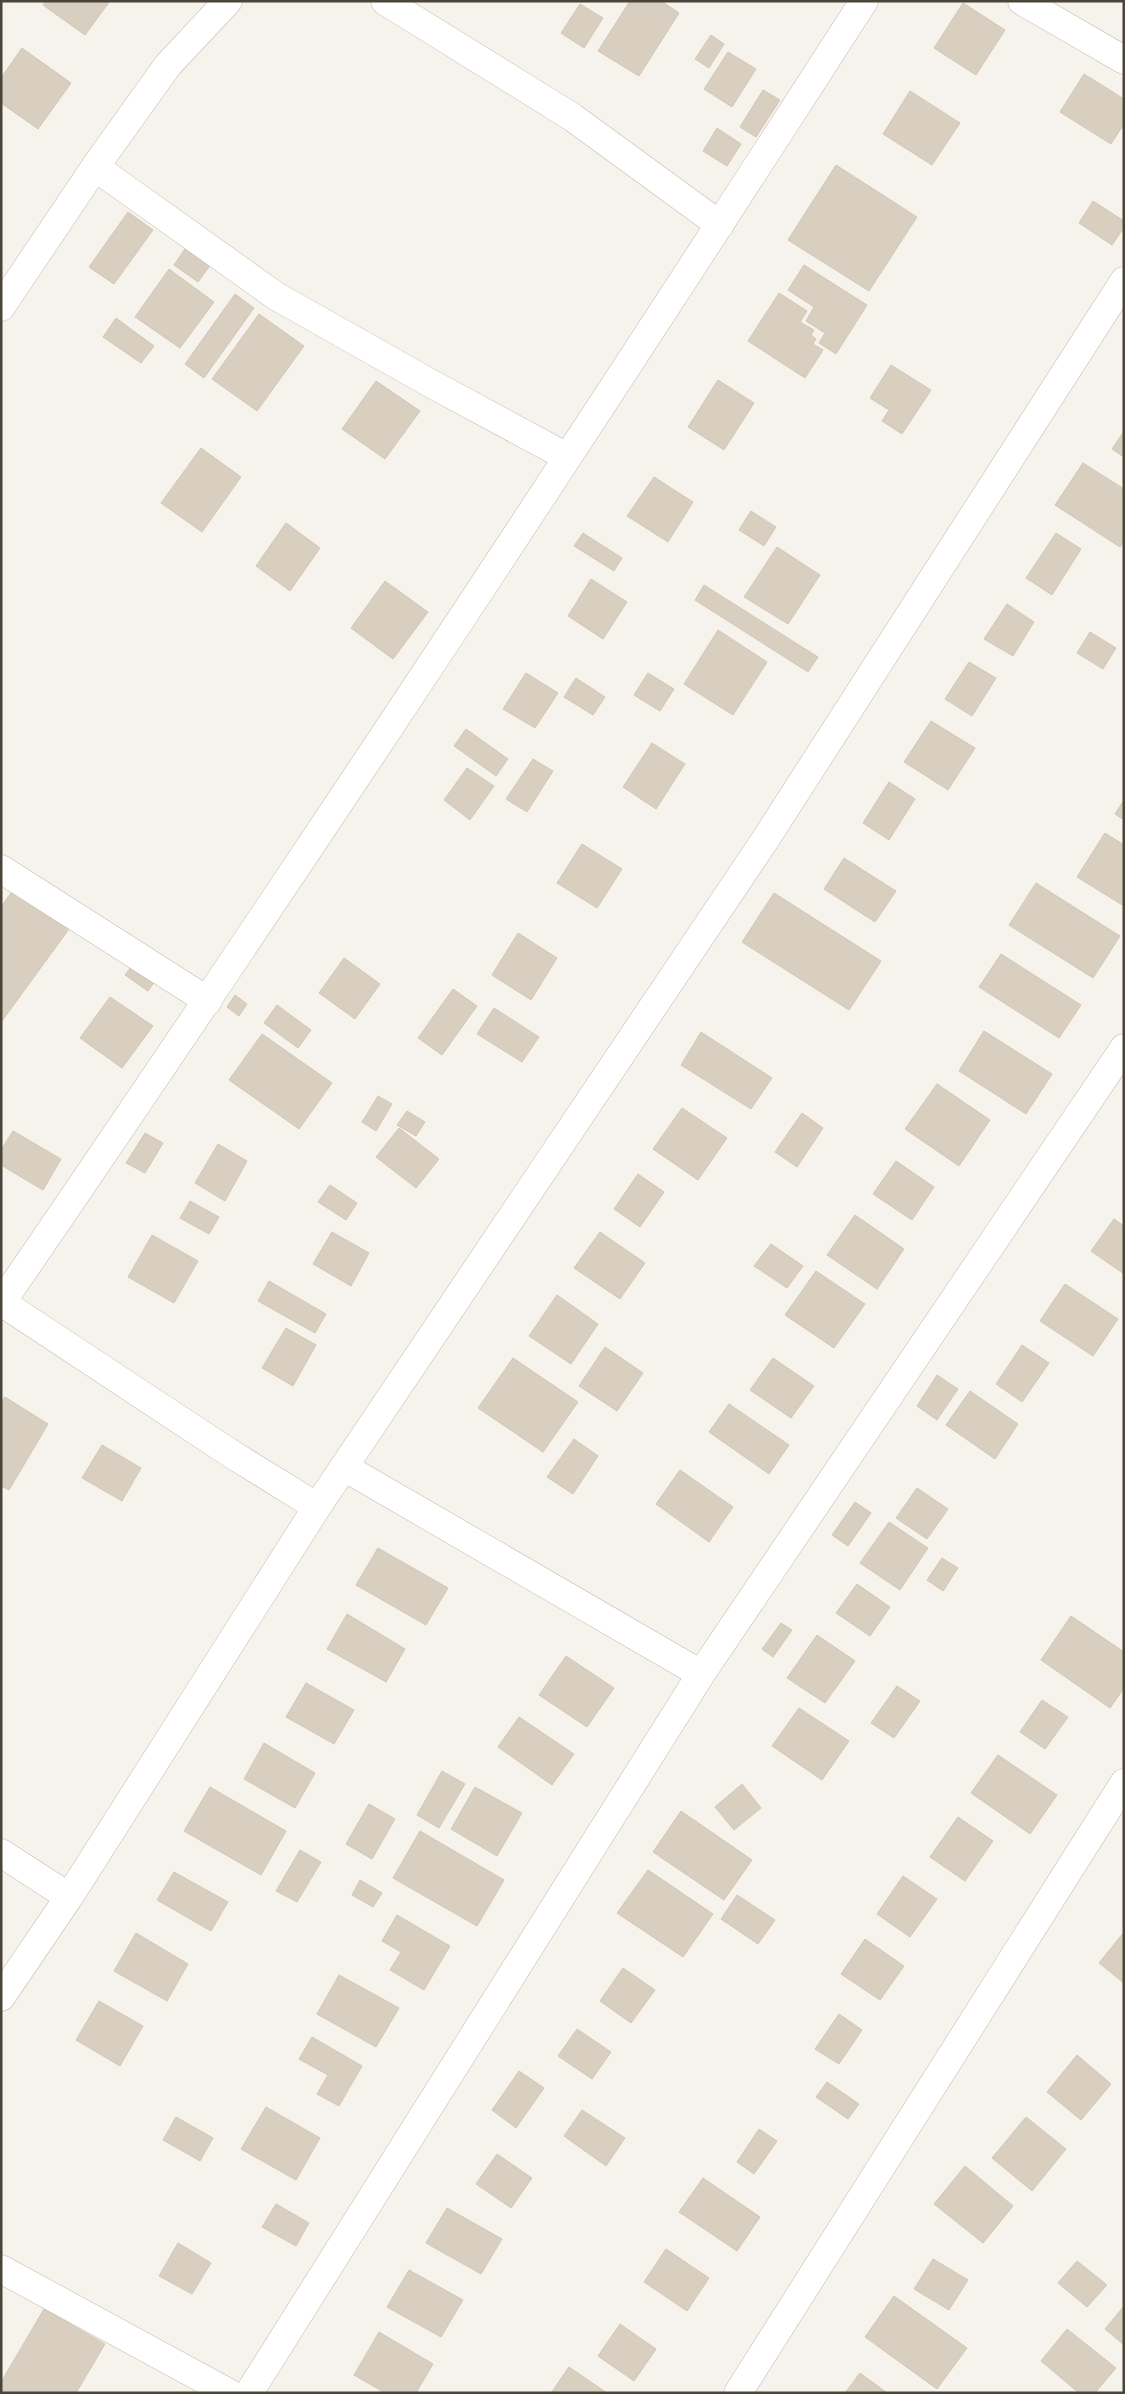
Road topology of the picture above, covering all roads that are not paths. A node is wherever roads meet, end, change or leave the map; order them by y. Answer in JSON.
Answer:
{"nodes":[{"id":1,"x":228,"y":1,"type":"edge"},
{"id":2,"x":386,"y":1,"type":"edge"},
{"id":3,"x":864,"y":1,"type":"edge"},
{"id":4,"x":1022,"y":1,"type":"edge"},
{"id":5,"x":1124,"y":60,"type":"edge"},
{"id":6,"x":95,"y":167,"type":"junction"},
{"id":7,"x":720,"y":226,"type":"junction"},
{"id":8,"x":1124,"y":281,"type":"edge"},
{"id":9,"x":1,"y":307,"type":"edge"},
{"id":10,"x":567,"y":457,"type":"junction"},
{"id":11,"x":1,"y":869,"type":"edge"},
{"id":12,"x":208,"y":1001,"type":"junction"},
{"id":13,"x":1124,"y":1048,"type":"edge"},
{"id":14,"x":1115,"y":1082,"type":"edge"},
{"id":15,"x":2,"y":1302,"type":"edge"},
{"id":16,"x":344,"y":1467,"type":"junction"},
{"id":17,"x":317,"y":1507,"type":"junction"},
{"id":18,"x":701,"y":1674,"type":"junction"},
{"id":19,"x":1124,"y":1782,"type":"edge"},
{"id":20,"x":1,"y":1853,"type":"edge"},
{"id":21,"x":69,"y":1897,"type":"junction"},
{"id":22,"x":1,"y":1997,"type":"edge"},
{"id":23,"x":1,"y":2269,"type":"edge"},
{"id":24,"x":230,"y":2393,"type":"edge"},
{"id":25,"x":249,"y":2393,"type":"edge"},
{"id":26,"x":738,"y":2393,"type":"edge"}],
"edges":[{"from":1,"to":6,"type":"street"},
{"from":2,"to":7,"type":"street"},
{"from":3,"to":7,"type":"street"},
{"from":4,"to":5,"type":"street"},
{"from":6,"to":9,"type":"street"},
{"from":6,"to":10,"type":"street"},
{"from":7,"to":10,"type":"street"},
{"from":8,"to":16,"type":"street"},
{"from":10,"to":12,"type":"street"},
{"from":11,"to":12,"type":"street"},
{"from":12,"to":15,"type":"street"},
{"from":13,"to":14,"type":"street"},
{"from":14,"to":18,"type":"street"},
{"from":15,"to":17,"type":"street"},
{"from":16,"to":17,"type":"street"},
{"from":16,"to":18,"type":"street"},
{"from":17,"to":21,"type":"street"},
{"from":18,"to":25,"type":"street"},
{"from":19,"to":26,"type":"street"},
{"from":20,"to":21,"type":"street"},
{"from":21,"to":22,"type":"street"},
{"from":23,"to":24,"type":"street"}]}
